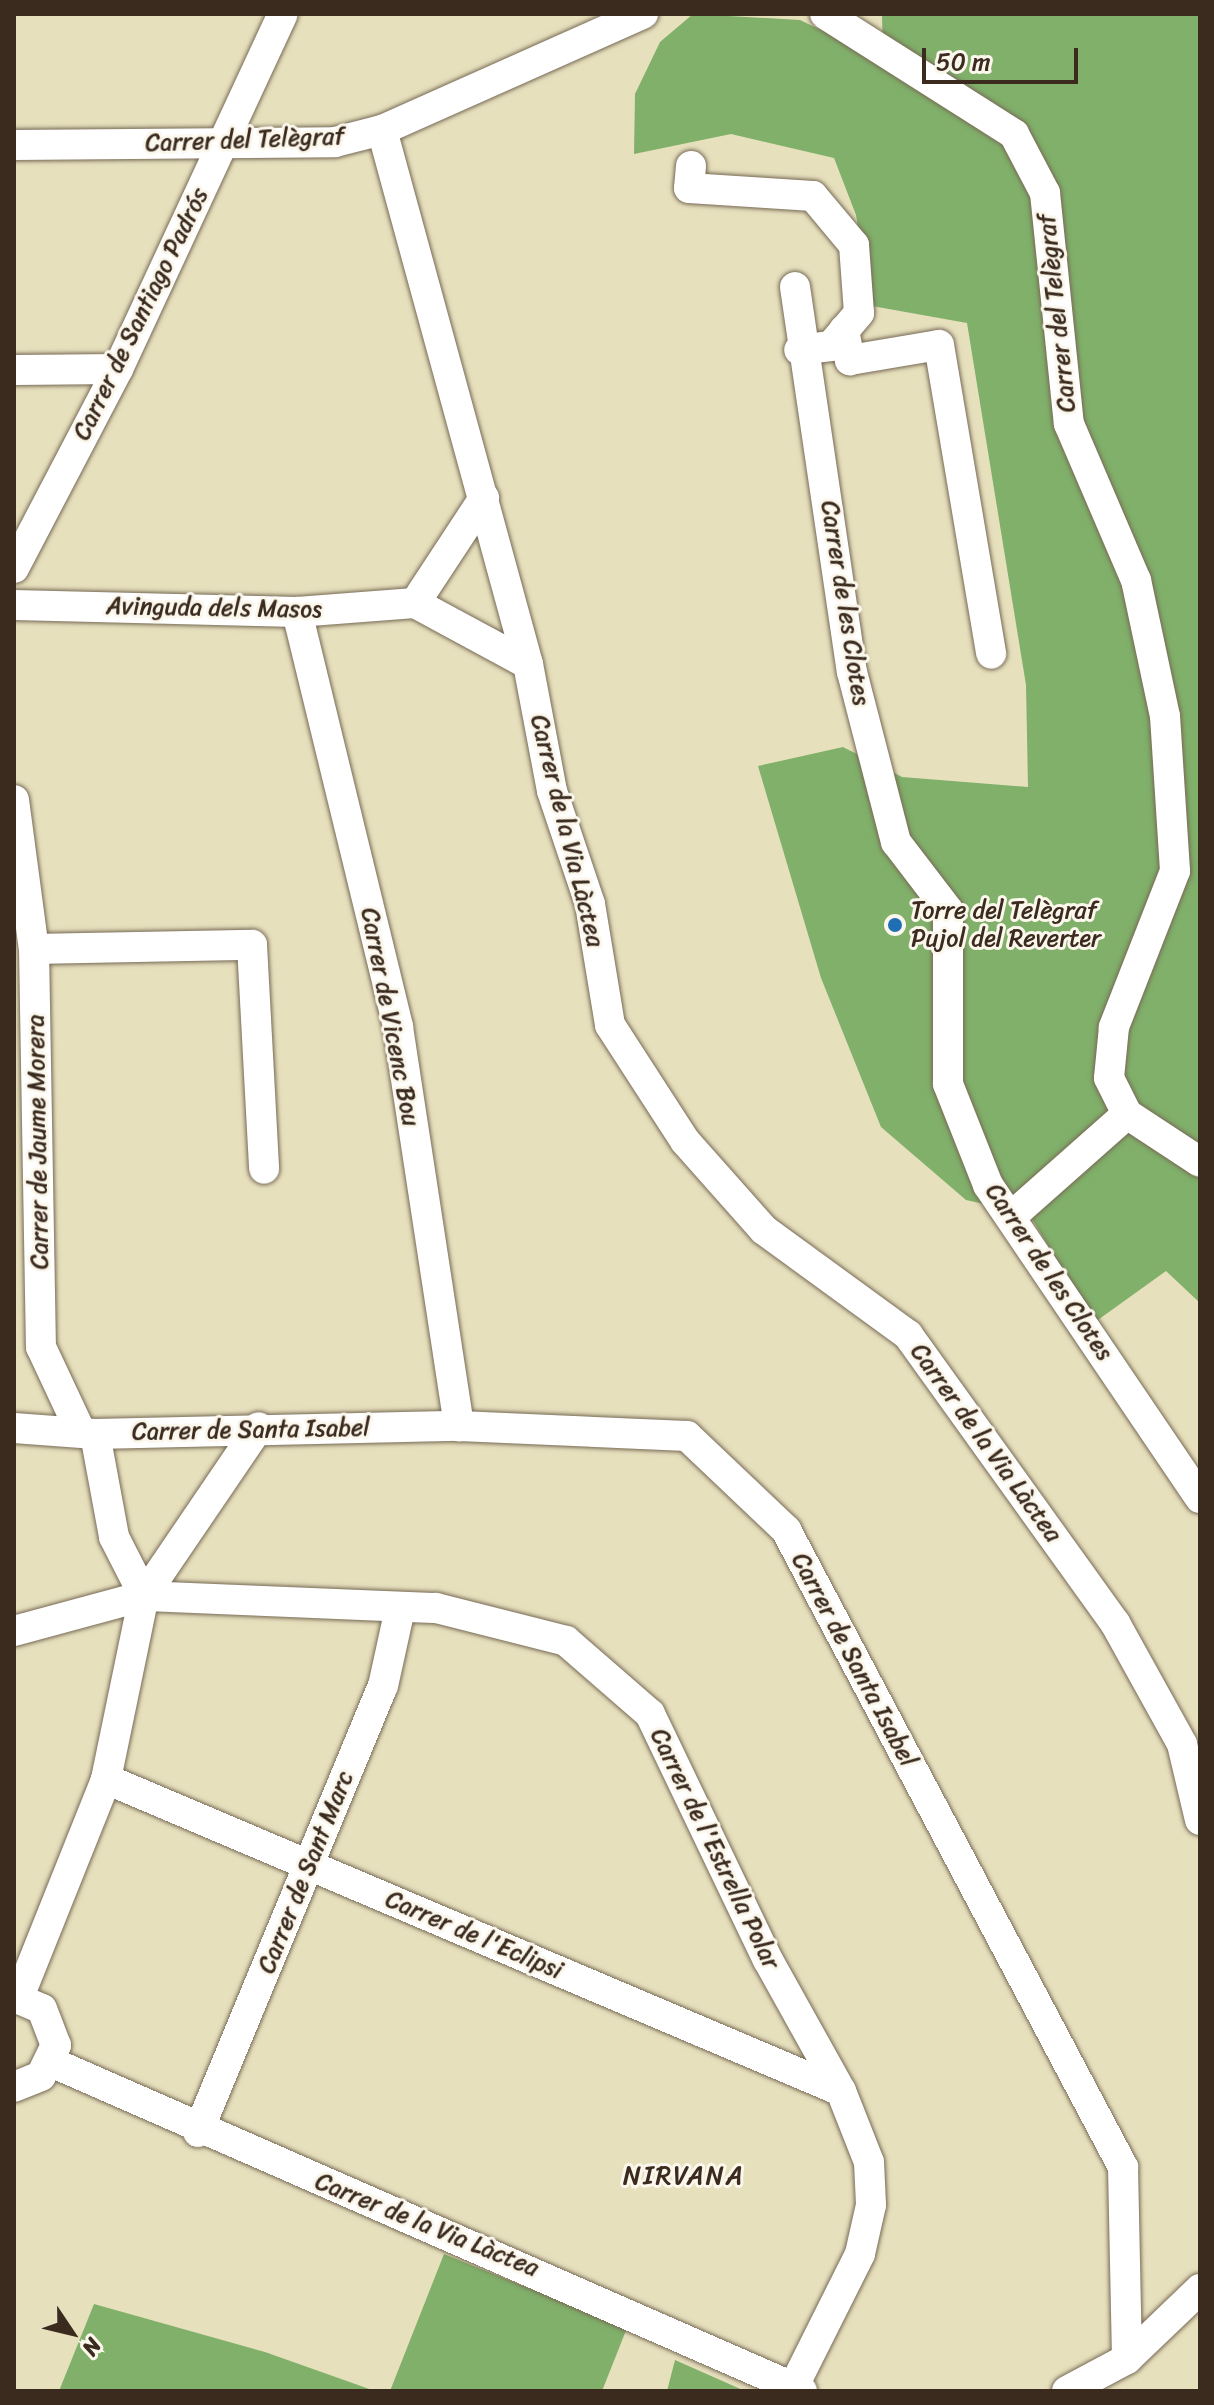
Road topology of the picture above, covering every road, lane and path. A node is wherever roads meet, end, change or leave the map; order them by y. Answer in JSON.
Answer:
{"nodes":[{"id":1,"x":283,"y":14,"type":"edge"},
{"id":2,"x":643,"y":14,"type":"edge"},
{"id":3,"x":825,"y":14,"type":"edge"},
{"id":4,"x":382,"y":130,"type":"junction"},
{"id":5,"x":224,"y":141,"type":"junction"},
{"id":6,"x":14,"y":145,"type":"edge"},
{"id":7,"x":691,"y":166,"type":"dead end"},
{"id":8,"x":795,"y":287,"type":"dead end"},
{"id":9,"x":844,"y":330,"type":"junction"},
{"id":10,"x":799,"y":350,"type":"junction"},
{"id":11,"x":118,"y":369,"type":"junction"},
{"id":12,"x":14,"y":370,"type":"edge"},
{"id":13,"x":484,"y":498,"type":"junction"},
{"id":14,"x":14,"y":568,"type":"edge"},
{"id":15,"x":415,"y":603,"type":"junction"},
{"id":16,"x":14,"y":605,"type":"edge"},
{"id":17,"x":297,"y":612,"type":"junction"},
{"id":18,"x":991,"y":654,"type":"dead end"},
{"id":19,"x":528,"y":664,"type":"junction"},
{"id":20,"x":14,"y":800,"type":"edge"},
{"id":21,"x":34,"y":949,"type":"junction"},
{"id":22,"x":1127,"y":1114,"type":"junction"},
{"id":23,"x":1200,"y":1162,"type":"edge"},
{"id":24,"x":264,"y":1169,"type":"dead end"},
{"id":25,"x":26,"y":1170,"type":"edge"},
{"id":26,"x":1013,"y":1215,"type":"junction"},
{"id":27,"x":459,"y":1426,"type":"junction"},
{"id":28,"x":259,"y":1427,"type":"junction"},
{"id":29,"x":14,"y":1428,"type":"edge"},
{"id":30,"x":87,"y":1431,"type":"junction"},
{"id":31,"x":1200,"y":1498,"type":"edge"},
{"id":32,"x":144,"y":1596,"type":"junction"},
{"id":33,"x":400,"y":1609,"type":"junction"},
{"id":34,"x":14,"y":1631,"type":"edge"},
{"id":35,"x":1191,"y":1739,"type":"edge"},
{"id":36,"x":106,"y":1779,"type":"junction"},
{"id":37,"x":1200,"y":1820,"type":"edge"},
{"id":38,"x":309,"y":1865,"type":"junction"},
{"id":39,"x":16,"y":1997,"type":"edge"},
{"id":40,"x":51,"y":2062,"type":"junction"},
{"id":41,"x":14,"y":2087,"type":"edge"},
{"id":42,"x":841,"y":2091,"type":"junction"},
{"id":43,"x":198,"y":2132,"type":"junction"},
{"id":44,"x":1200,"y":2289,"type":"edge"},
{"id":45,"x":1127,"y":2359,"type":"junction"},
{"id":46,"x":798,"y":2390,"type":"edge"},
{"id":47,"x":1067,"y":2391,"type":"edge"}],
"edges":[{"from":1,"to":5,"type":"street","name":"Carrer de Santiago Padrós"},
{"from":2,"to":4,"type":"street","name":"Carrer del Telègraf"},
{"from":3,"to":22,"type":"street","name":"Carrer del Telègraf"},
{"from":4,"to":5,"type":"street","name":"Carrer del Telègraf"},
{"from":4,"to":13,"type":"street","name":"Carrer de la Via Làctea"},
{"from":5,"to":6,"type":"street","name":"Carrer del Telègraf"},
{"from":5,"to":11,"type":"street","name":"Carrer de Santiago Padrós"},
{"from":7,"to":9,"type":"street"},
{"from":8,"to":10,"type":"street","name":"Carrer de les Clotes"},
{"from":9,"to":10,"type":"street"},
{"from":9,"to":18,"type":"street"},
{"from":10,"to":26,"type":"street","name":"Carrer de les Clotes"},
{"from":11,"to":12,"type":"street"},
{"from":11,"to":14,"type":"street","name":"Carrer de Santiago Padrós"},
{"from":13,"to":15,"type":"street"},
{"from":13,"to":19,"type":"street","name":"Carrer de la Via Làctea"},
{"from":15,"to":17,"type":"street","name":"Avinguda dels Masos"},
{"from":15,"to":19,"type":"street"},
{"from":16,"to":17,"type":"street","name":"Avinguda dels Masos"},
{"from":17,"to":27,"type":"street","name":"Carrer de Vicenc Bou"},
{"from":19,"to":35,"type":"street","name":"Carrer de la Via Làctea"},
{"from":20,"to":21,"type":"street","name":"Carrer de Jaume Morera"},
{"from":21,"to":24,"type":"street"},
{"from":21,"to":25,"type":"street","name":"Carrer de Jaume Morera"},
{"from":22,"to":23,"type":"street"},
{"from":22,"to":26,"type":"street"},
{"from":25,"to":30,"type":"street","name":"Carrer de Jaume Morera"},
{"from":26,"to":31,"type":"street","name":"Carrer de les Clotes"},
{"from":27,"to":28,"type":"street","name":"Carrer de Santa Isabel"},
{"from":27,"to":45,"type":"street","name":"Carrer de Santa Isabel"},
{"from":28,"to":30,"type":"street","name":"Carrer de Santa Isabel"},
{"from":28,"to":32,"type":"street"},
{"from":29,"to":30,"type":"street","name":"Carrer de Santa Isabel"},
{"from":30,"to":32,"type":"street","name":"Carrer de Jaume Morera"},
{"from":32,"to":33,"type":"street","name":"Carrer de l'Estrella Polar"},
{"from":32,"to":34,"type":"street","name":"Carrer de l'Estrella Polar"},
{"from":32,"to":36,"type":"street"},
{"from":33,"to":38,"type":"street","name":"Carrer de Sant Marc"},
{"from":33,"to":42,"type":"street","name":"Carrer de l'Estrella Polar"},
{"from":35,"to":37,"type":"street","name":"Carrer de la Via Làctea"},
{"from":36,"to":38,"type":"street","name":"Carrer de l'Eclipsi"},
{"from":36,"to":39,"type":"street"},
{"from":38,"to":42,"type":"street","name":"Carrer de l'Eclipsi"},
{"from":38,"to":43,"type":"street","name":"Carrer de Sant Marc"},
{"from":39,"to":40,"type":"street"},
{"from":40,"to":41,"type":"street"},
{"from":40,"to":43,"type":"street","name":"Carrer de la Via Làctea"},
{"from":42,"to":46,"type":"street","name":"Carrer de l'Estrella Polar"},
{"from":43,"to":46,"type":"street","name":"Carrer de la Via Làctea"},
{"from":44,"to":45,"type":"street"},
{"from":45,"to":47,"type":"street"}]}
